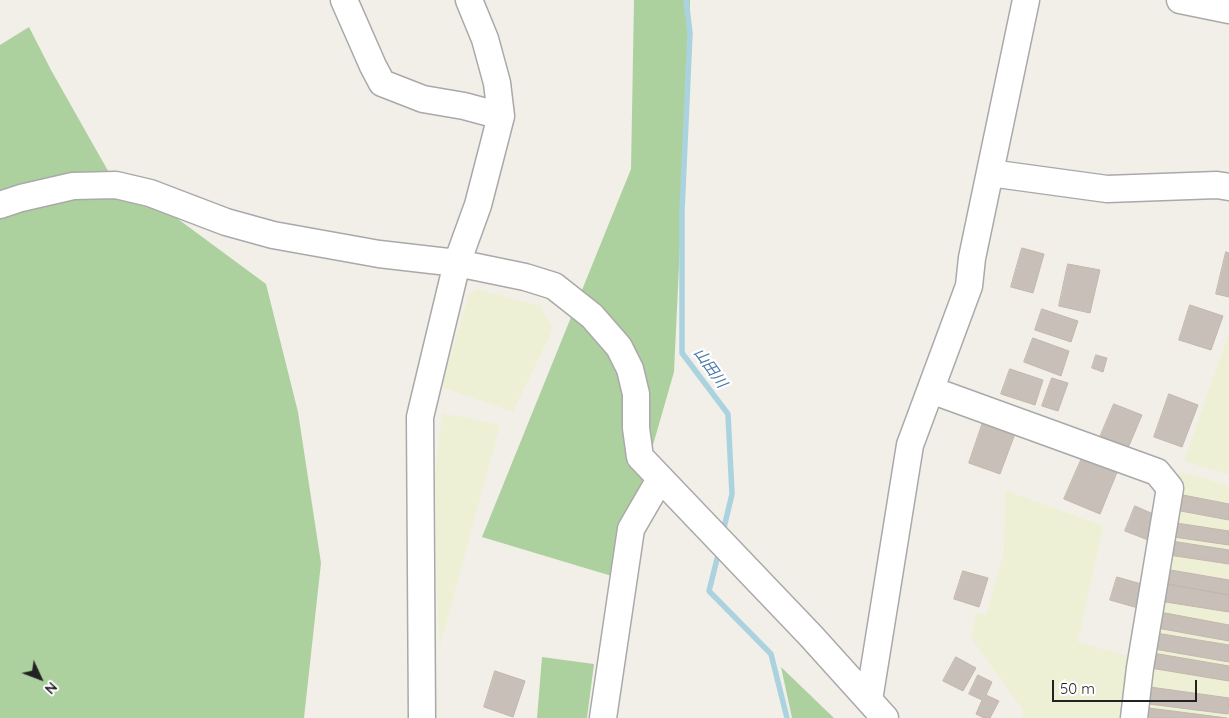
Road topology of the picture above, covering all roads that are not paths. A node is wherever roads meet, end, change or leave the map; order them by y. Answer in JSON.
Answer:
{"nodes":[{"id":1,"x":344,"y":0,"type":"edge"},
{"id":2,"x":469,"y":0,"type":"edge"},
{"id":3,"x":1026,"y":0,"type":"edge"},
{"id":4,"x":1180,"y":0,"type":"edge"},
{"id":5,"x":1229,"y":10,"type":"edge"},
{"id":6,"x":502,"y":116,"type":"junction"},
{"id":7,"x":990,"y":173,"type":"junction"},
{"id":8,"x":1229,"y":187,"type":"edge"},
{"id":9,"x":0,"y":205,"type":"edge"},
{"id":10,"x":457,"y":263,"type":"junction"},
{"id":11,"x":931,"y":390,"type":"junction"},
{"id":12,"x":660,"y":479,"type":"junction"},
{"id":13,"x":877,"y":709,"type":"edge"},
{"id":14,"x":422,"y":718,"type":"edge"},
{"id":15,"x":603,"y":718,"type":"edge"},
{"id":16,"x":1134,"y":718,"type":"edge"}],
"edges":[{"from":1,"to":6,"type":"street"},
{"from":2,"to":6,"type":"street"},
{"from":3,"to":7,"type":"street"},
{"from":4,"to":5,"type":"street"},
{"from":6,"to":10,"type":"street"},
{"from":7,"to":8,"type":"street"},
{"from":7,"to":11,"type":"street"},
{"from":9,"to":10,"type":"street"},
{"from":10,"to":12,"type":"street"},
{"from":10,"to":14,"type":"street"},
{"from":11,"to":13,"type":"street"},
{"from":11,"to":16,"type":"street"},
{"from":12,"to":13,"type":"street"},
{"from":12,"to":15,"type":"street"}]}
